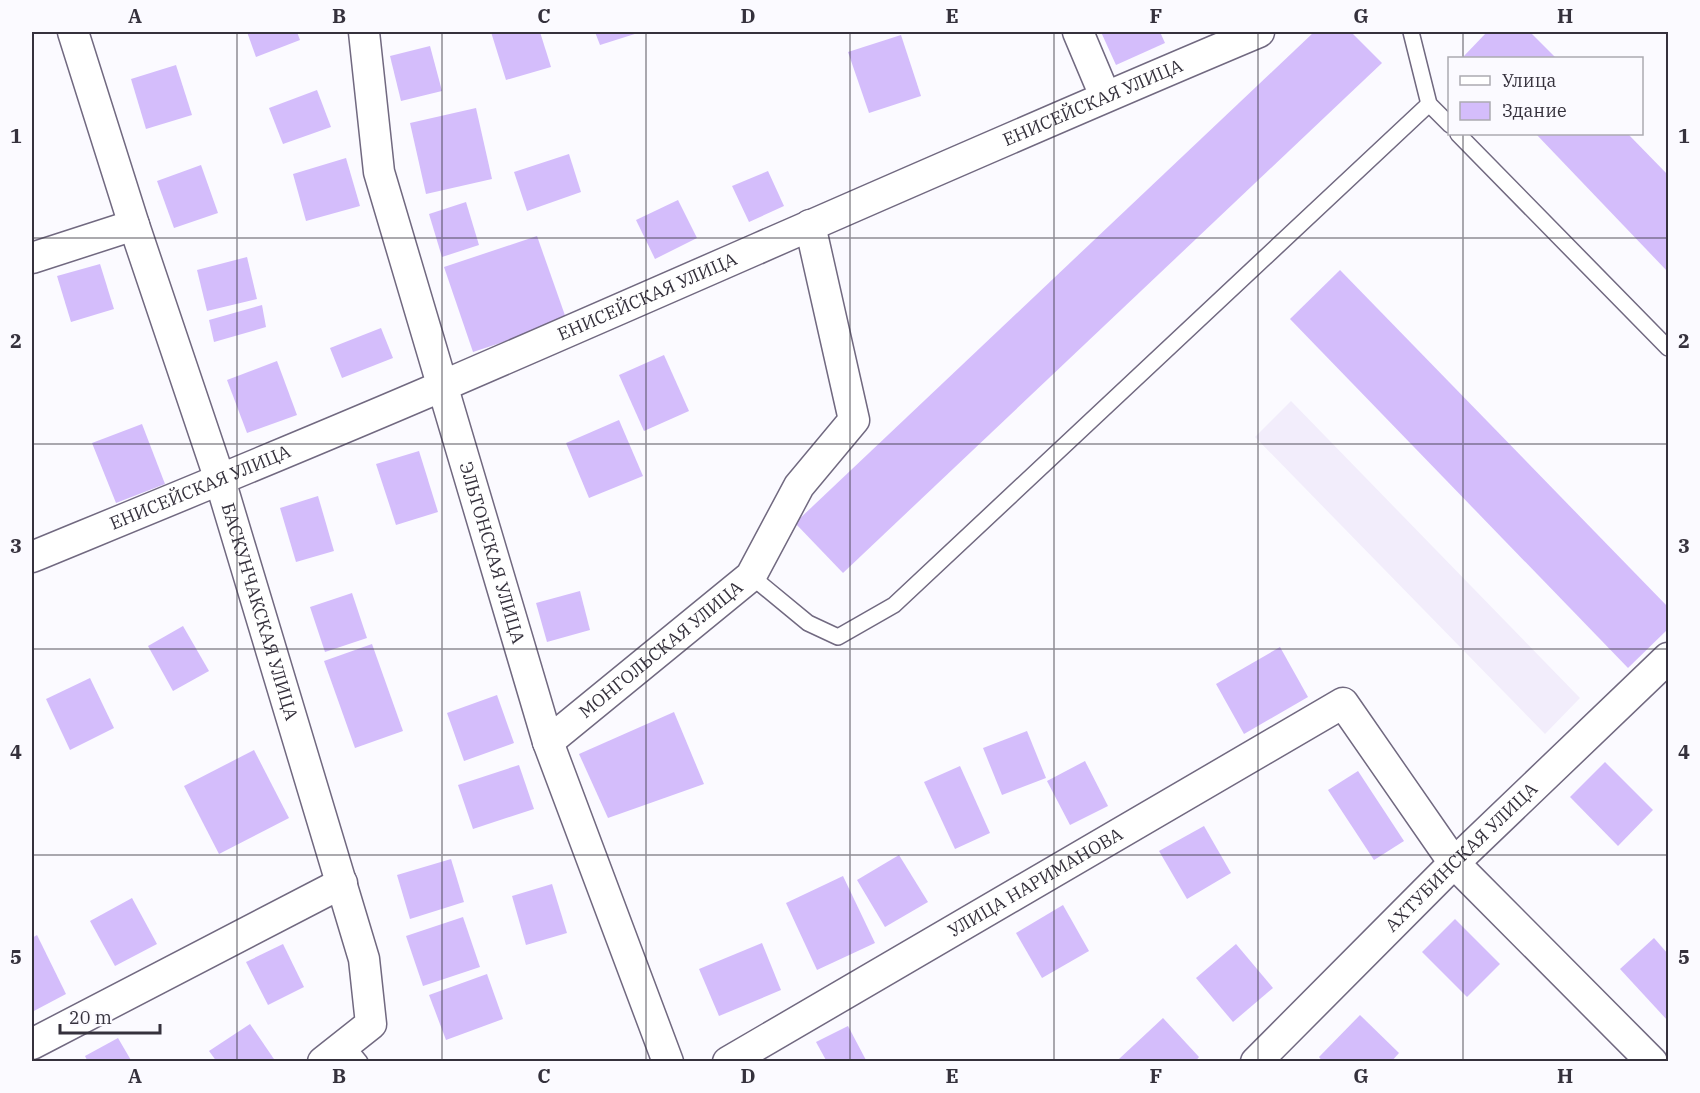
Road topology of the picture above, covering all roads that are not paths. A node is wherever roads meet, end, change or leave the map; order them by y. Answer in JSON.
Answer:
{"nodes":[{"id":1,"x":73,"y":32,"type":"edge"},
{"id":2,"x":364,"y":32,"type":"edge"},
{"id":3,"x":1078,"y":32,"type":"edge"},
{"id":4,"x":1259,"y":32,"type":"edge"},
{"id":5,"x":1411,"y":32,"type":"edge"},
{"id":6,"x":1105,"y":96,"type":"junction"},
{"id":7,"x":1429,"y":104,"type":"junction"},
{"id":8,"x":1448,"y":124,"type":"edge"},
{"id":9,"x":1459,"y":135,"type":"edge"},
{"id":10,"x":134,"y":225,"type":"junction"},
{"id":11,"x":810,"y":225,"type":"junction"},
{"id":12,"x":32,"y":258,"type":"edge"},
{"id":13,"x":1668,"y":348,"type":"edge"},
{"id":14,"x":442,"y":386,"type":"junction"},
{"id":15,"x":220,"y":480,"type":"junction"},
{"id":16,"x":32,"y":557,"type":"edge"},
{"id":17,"x":751,"y":576,"type":"junction"},
{"id":18,"x":1668,"y":658,"type":"edge"},
{"id":19,"x":548,"y":742,"type":"junction"},
{"id":20,"x":1454,"y":863,"type":"junction"},
{"id":21,"x":342,"y":884,"type":"junction"},
{"id":22,"x":32,"y":1044,"type":"edge"},
{"id":23,"x":343,"y":1056,"type":"edge"},
{"id":24,"x":668,"y":1062,"type":"edge"},
{"id":25,"x":728,"y":1062,"type":"edge"},
{"id":26,"x":1256,"y":1062,"type":"edge"},
{"id":27,"x":1652,"y":1062,"type":"edge"}],
"edges":[{"from":1,"to":10,"type":"street","name":"БАСКУНЧАКСКАЯ УЛИЦА"},
{"from":2,"to":14,"type":"street","name":"ЭЛЬТОНСКАЯ УЛИЦА"},
{"from":3,"to":6,"type":"street"},
{"from":4,"to":6,"type":"street","name":"ЕНИСЕЙСКАЯ УЛИЦА"},
{"from":5,"to":7,"type":"lane"},
{"from":6,"to":11,"type":"street","name":"ЕНИСЕЙСКАЯ УЛИЦА"},
{"from":7,"to":8,"type":"lane"},
{"from":7,"to":17,"type":"lane"},
{"from":9,"to":13,"type":"lane"},
{"from":10,"to":12,"type":"street"},
{"from":10,"to":15,"type":"street","name":"БАСКУНЧАКСКАЯ УЛИЦА"},
{"from":11,"to":14,"type":"street","name":"ЕНИСЕЙСКАЯ УЛИЦА"},
{"from":11,"to":17,"type":"street","name":"МОНГОЛЬСКАЯ УЛИЦА"},
{"from":14,"to":15,"type":"street","name":"ЕНИСЕЙСКАЯ УЛИЦА"},
{"from":14,"to":19,"type":"street","name":"ЭЛЬТОНСКАЯ УЛИЦА"},
{"from":15,"to":16,"type":"street","name":"ЕНИСЕЙСКАЯ УЛИЦА"},
{"from":15,"to":21,"type":"street","name":"БАСКУНЧАКСКАЯ УЛИЦА"},
{"from":17,"to":19,"type":"street","name":"МОНГОЛЬСКАЯ УЛИЦА"},
{"from":18,"to":20,"type":"street","name":"АХТУБИНСКАЯ УЛИЦА"},
{"from":19,"to":24,"type":"street","name":"ЭЛЬТОНСКАЯ УЛИЦА"},
{"from":20,"to":25,"type":"street","name":"УЛИЦА НАРИМАНОВА"},
{"from":20,"to":26,"type":"street","name":"АХТУБИНСКАЯ УЛИЦА"},
{"from":20,"to":27,"type":"street"},
{"from":21,"to":22,"type":"street"},
{"from":21,"to":23,"type":"street","name":"БАСКУНЧАКСКАЯ УЛИЦА"}]}
